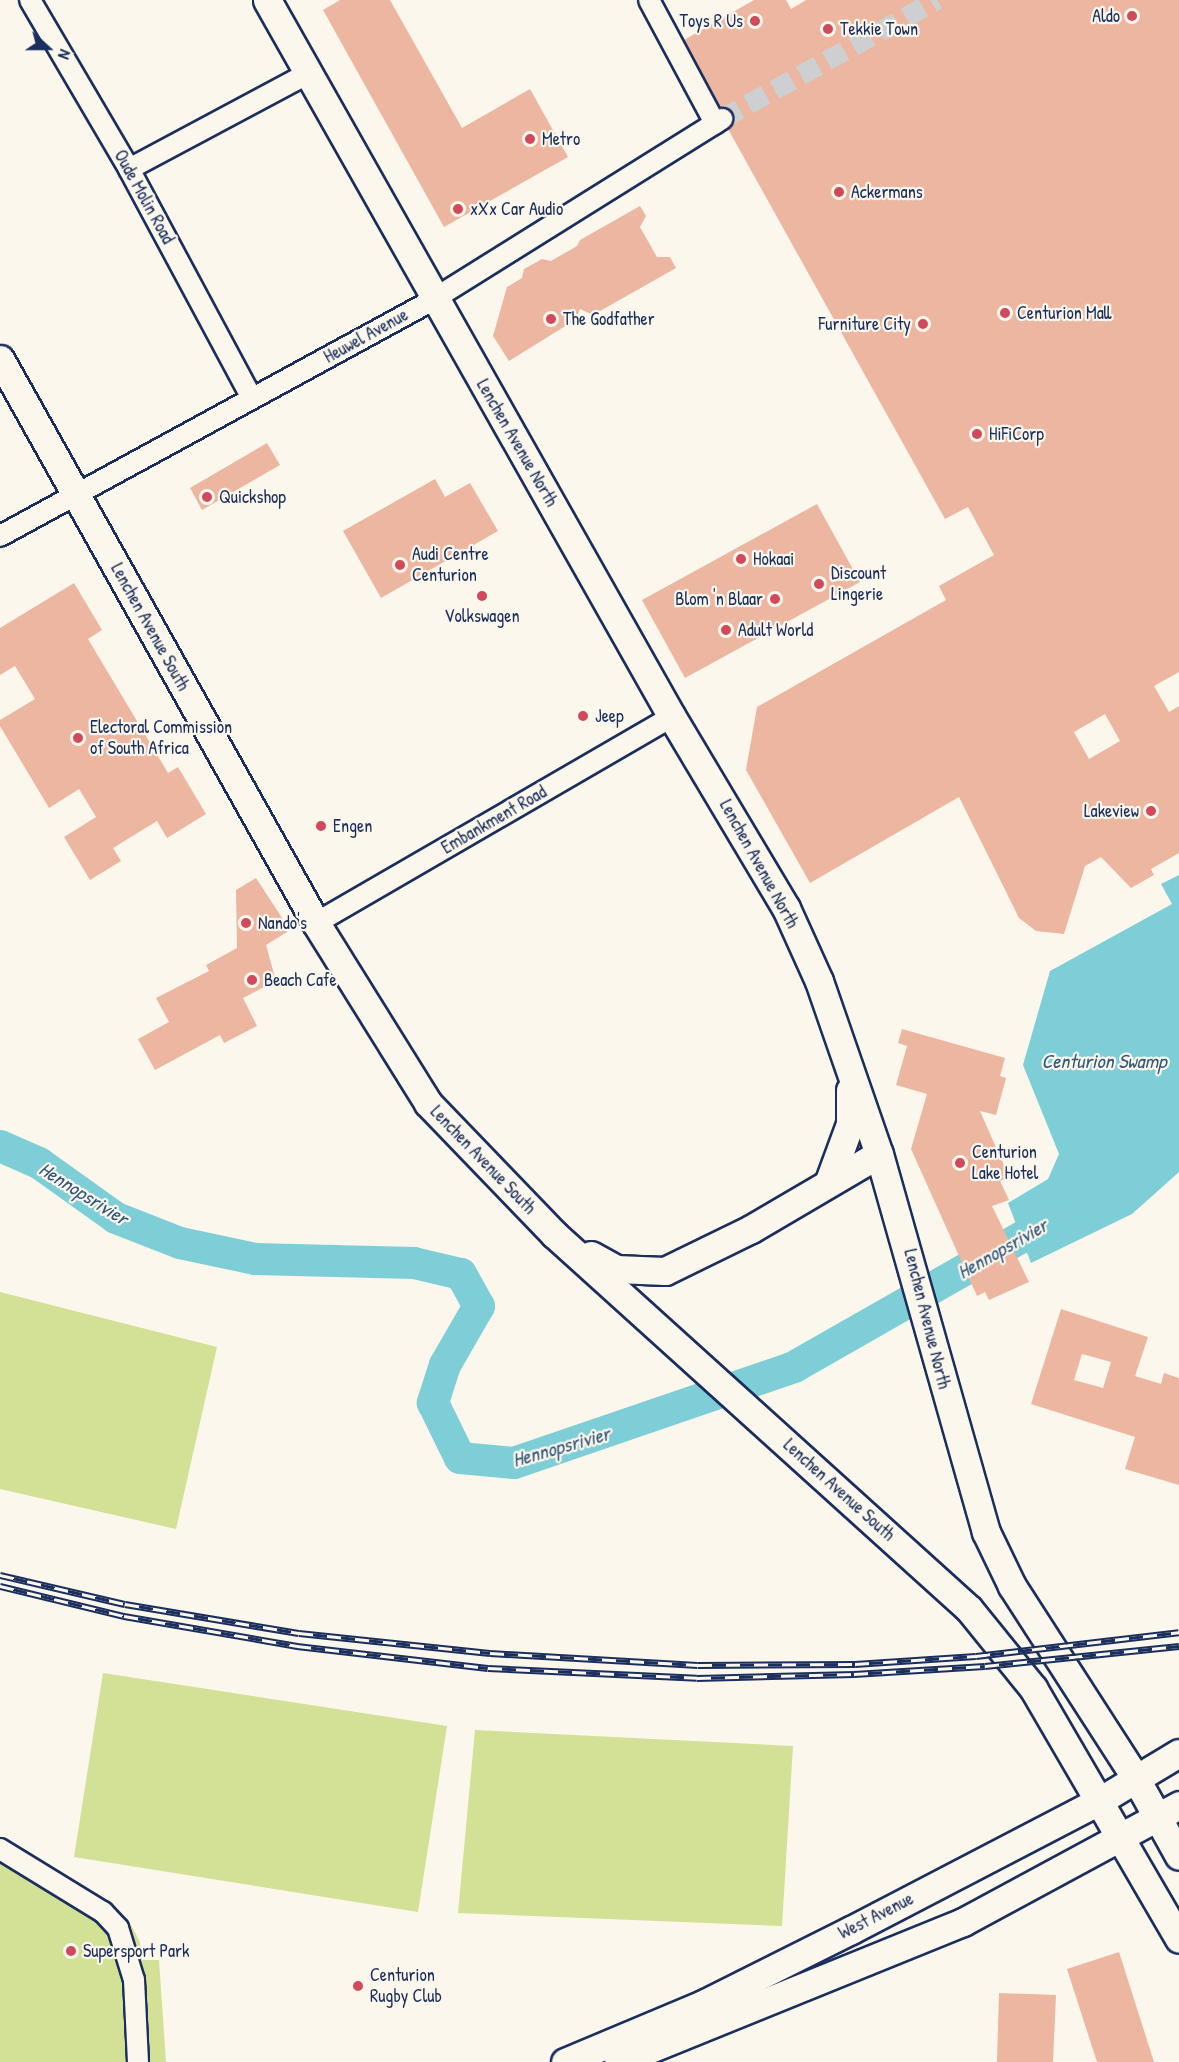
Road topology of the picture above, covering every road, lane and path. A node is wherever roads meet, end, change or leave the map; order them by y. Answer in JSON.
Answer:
{"nodes":[{"id":1,"x":30,"y":0,"type":"edge"},
{"id":2,"x":267,"y":0,"type":"edge"},
{"id":3,"x":649,"y":0,"type":"edge"},
{"id":4,"x":308,"y":74,"type":"junction"},
{"id":5,"x":129,"y":169,"type":"junction"},
{"id":6,"x":434,"y":299,"type":"junction"},
{"id":7,"x":0,"y":359,"type":"edge"},
{"id":8,"x":252,"y":398,"type":"junction"},
{"id":9,"x":78,"y":497,"type":"junction"},
{"id":10,"x":0,"y":536,"type":"edge"},
{"id":11,"x":672,"y":717,"type":"junction"},
{"id":12,"x":316,"y":923,"type":"junction"},
{"id":13,"x":840,"y":1042,"type":"junction"},
{"id":14,"x":879,"y":1154,"type":"junction"},
{"id":15,"x":829,"y":1181,"type":"junction"},
{"id":16,"x":554,"y":1234,"type":"junction"},
{"id":17,"x":1179,"y":1753,"type":"edge"},
{"id":18,"x":1136,"y":1777,"type":"junction"},
{"id":19,"x":1099,"y":1801,"type":"junction"},
{"id":20,"x":1168,"y":1811,"type":"edge"},
{"id":21,"x":1122,"y":1837,"type":"junction"},
{"id":22,"x":0,"y":1850,"type":"edge"},
{"id":23,"x":1179,"y":1856,"type":"edge"},
{"id":24,"x":1179,"y":1939,"type":"edge"},
{"id":25,"x":138,"y":2062,"type":"edge"},
{"id":26,"x":565,"y":2062,"type":"edge"},
{"id":27,"x":618,"y":2062,"type":"edge"}],
"edges":[{"from":1,"to":5,"type":"street","name":"Oude Molin Road"},
{"from":2,"to":4,"type":"main road","name":"Lenchen Avenue North"},
{"from":3,"to":6,"type":"street","name":"Heuwel Avenue"},
{"from":4,"to":5,"type":"street"},
{"from":4,"to":6,"type":"main road","name":"Lenchen Avenue North"},
{"from":5,"to":8,"type":"street","name":"Oude Molin Road"},
{"from":6,"to":8,"type":"street","name":"Heuwel Avenue"},
{"from":6,"to":11,"type":"main road","name":"Lenchen Avenue North"},
{"from":7,"to":9,"type":"main road","name":"Lenchen Avenue South"},
{"from":8,"to":9,"type":"street","name":"Heuwel Avenue"},
{"from":9,"to":10,"type":"street","name":"Heuwel Avenue"},
{"from":9,"to":12,"type":"main road","name":"Lenchen Avenue South"},
{"from":11,"to":12,"type":"street","name":"Embankment Road"},
{"from":11,"to":13,"type":"main road","name":"Lenchen Avenue North"},
{"from":12,"to":16,"type":"main road","name":"Lenchen Avenue South"},
{"from":13,"to":14,"type":"main road","name":"Lenchen Avenue North"},
{"from":13,"to":15,"type":"main road"},
{"from":14,"to":15,"type":"main road"},
{"from":14,"to":18,"type":"main road","name":"Lenchen Avenue North"},
{"from":15,"to":16,"type":"main road"},
{"from":16,"to":19,"type":"main road","name":"Lenchen Avenue South"},
{"from":17,"to":18,"type":"main road","name":"West Avenue"},
{"from":18,"to":19,"type":"main road","name":"West Avenue"},
{"from":18,"to":20,"type":"main road","name":"Lenchen Avenue North"},
{"from":19,"to":21,"type":"main road","name":"Lenchen Avenue South"},
{"from":19,"to":26,"type":"main road","name":"West Avenue"},
{"from":20,"to":21,"type":"main road","name":"West Avenue"},
{"from":20,"to":23,"type":"main road","name":"Lenchen Avenue North"},
{"from":21,"to":24,"type":"main road","name":"Lenchen Avenue South"},
{"from":21,"to":27,"type":"main road","name":"West Avenue"},
{"from":22,"to":25,"type":"street"}]}
